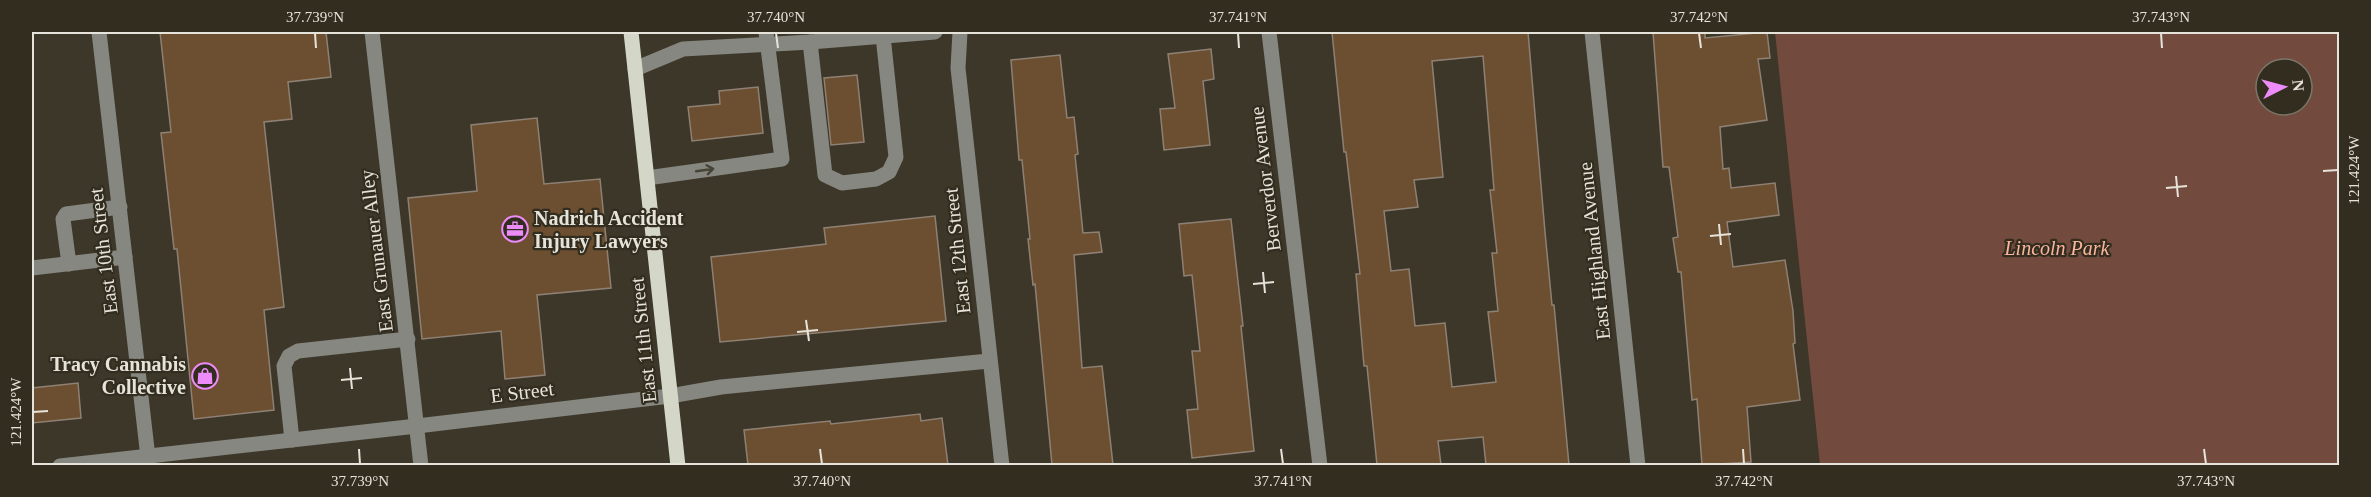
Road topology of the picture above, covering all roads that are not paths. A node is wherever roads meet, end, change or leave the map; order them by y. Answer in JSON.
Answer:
{"nodes":[{"id":1,"x":99,"y":32,"type":"edge"},
{"id":2,"x":372,"y":32,"type":"edge"},
{"id":3,"x":631,"y":32,"type":"edge"},
{"id":4,"x":935,"y":32,"type":"edge"},
{"id":5,"x":960,"y":32,"type":"edge"},
{"id":6,"x":1269,"y":32,"type":"edge"},
{"id":7,"x":1592,"y":32,"type":"edge"},
{"id":8,"x":883,"y":36,"type":"junction"},
{"id":9,"x":767,"y":38,"type":"edge"},
{"id":10,"x":810,"y":42,"type":"junction"},
{"id":11,"x":635,"y":69,"type":"junction"},
{"id":12,"x":647,"y":178,"type":"junction"},
{"id":13,"x":120,"y":207,"type":"junction"},
{"id":14,"x":125,"y":257,"type":"junction"},
{"id":15,"x":69,"y":264,"type":"junction"},
{"id":16,"x":32,"y":268,"type":"edge"},
{"id":17,"x":408,"y":339,"type":"junction"},
{"id":18,"x":989,"y":361,"type":"junction"},
{"id":19,"x":670,"y":396,"type":"junction"},
{"id":20,"x":417,"y":426,"type":"junction"},
{"id":21,"x":292,"y":440,"type":"junction"},
{"id":22,"x":148,"y":461,"type":"edge"},
{"id":23,"x":60,"y":465,"type":"edge"},
{"id":24,"x":421,"y":465,"type":"edge"},
{"id":25,"x":678,"y":465,"type":"edge"},
{"id":26,"x":1002,"y":465,"type":"edge"},
{"id":27,"x":1320,"y":465,"type":"edge"},
{"id":28,"x":1638,"y":465,"type":"edge"}],
"edges":[{"from":1,"to":13,"type":"street","name":"East 10th Street"},
{"from":2,"to":17,"type":"street","name":"East Grunauer Alley"},
{"from":3,"to":11,"type":"main road","name":"East 11th Street"},
{"from":4,"to":8,"type":"street"},
{"from":5,"to":18,"type":"street","name":"East 12th Street"},
{"from":6,"to":27,"type":"street","name":"Berverdor Avenue"},
{"from":7,"to":28,"type":"street","name":"East Highland Avenue"},
{"from":8,"to":10,"type":"street"},
{"from":8,"to":10,"type":"street"},
{"from":9,"to":10,"type":"street"},
{"from":9,"to":11,"type":"street"},
{"from":12,"to":9,"type":"street","one_way":true},
{"from":11,"to":12,"type":"main road","name":"East 11th Street"},
{"from":12,"to":19,"type":"main road","name":"East 11th Street"},
{"from":13,"to":14,"type":"street","name":"East 10th Street"},
{"from":13,"to":15,"type":"street"},
{"from":14,"to":15,"type":"street"},
{"from":14,"to":22,"type":"street","name":"East 10th Street"},
{"from":15,"to":16,"type":"street"},
{"from":17,"to":20,"type":"street","name":"East Grunauer Alley"},
{"from":17,"to":21,"type":"street"},
{"from":18,"to":19,"type":"street","name":"E Street"},
{"from":18,"to":26,"type":"street","name":"East 12th Street"},
{"from":19,"to":20,"type":"street","name":"E Street"},
{"from":19,"to":25,"type":"main road","name":"East 11th Street"},
{"from":20,"to":21,"type":"street","name":"E Street"},
{"from":20,"to":24,"type":"street","name":"East Grunauer Alley"},
{"from":21,"to":22,"type":"street","name":"E Street"},
{"from":22,"to":23,"type":"street","name":"E Street"}]}
